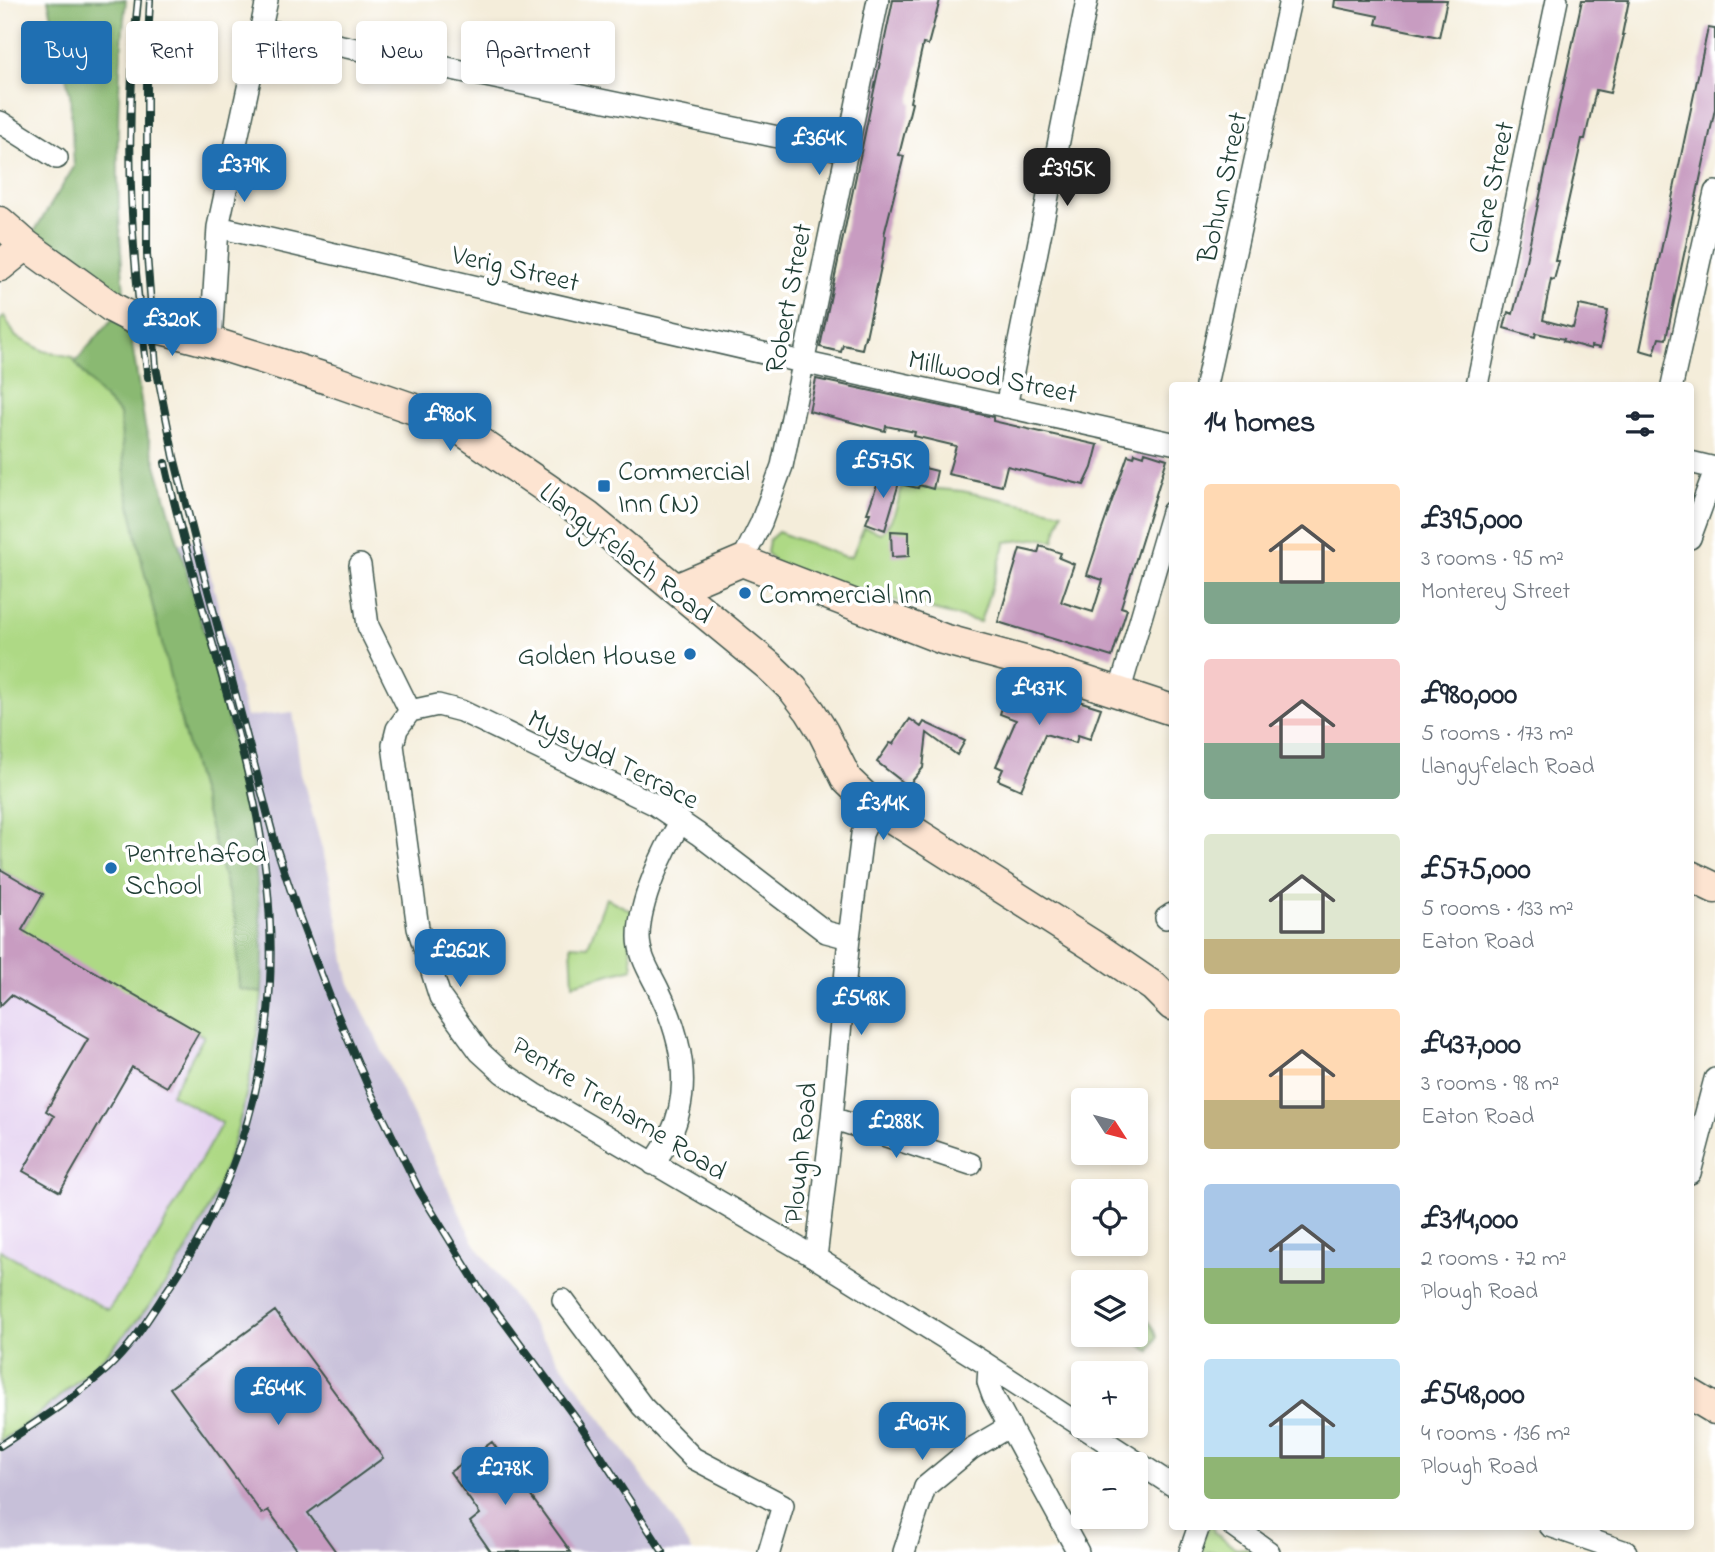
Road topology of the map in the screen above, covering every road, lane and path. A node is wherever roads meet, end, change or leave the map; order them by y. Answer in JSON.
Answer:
{"nodes":[{"id":1,"x":267,"y":0,"type":"edge"},
{"id":2,"x":878,"y":0,"type":"edge"},
{"id":3,"x":1087,"y":0,"type":"edge"},
{"id":4,"x":1290,"y":0,"type":"edge"},
{"id":5,"x":1557,"y":0,"type":"edge"},
{"id":6,"x":262,"y":21,"type":"edge"},
{"id":7,"x":342,"y":46,"type":"edge"},
{"id":8,"x":248,"y":84,"type":"edge"},
{"id":9,"x":0,"y":121,"type":"edge"},
{"id":10,"x":845,"y":151,"type":"junction"},
{"id":11,"x":57,"y":158,"type":"dead end"},
{"id":12,"x":1715,"y":192,"type":"edge"},
{"id":13,"x":0,"y":222,"type":"edge"},
{"id":14,"x":218,"y":227,"type":"junction"},
{"id":15,"x":26,"y":245,"type":"junction"},
{"id":16,"x":0,"y":266,"type":"edge"},
{"id":17,"x":211,"y":342,"type":"junction"},
{"id":18,"x":802,"y":362,"type":"junction"},
{"id":19,"x":1207,"y":382,"type":"edge"},
{"id":20,"x":1478,"y":382,"type":"edge"},
{"id":21,"x":1673,"y":382,"type":"edge"},
{"id":22,"x":1006,"y":407,"type":"junction"},
{"id":23,"x":1169,"y":442,"type":"edge"},
{"id":24,"x":1694,"y":463,"type":"edge"},
{"id":25,"x":1715,"y":469,"type":"edge"},
{"id":26,"x":1169,"y":522,"type":"edge"},
{"id":27,"x":1694,"y":527,"type":"edge"},
{"id":28,"x":742,"y":561,"type":"junction"},
{"id":29,"x":360,"y":565,"type":"dead end"},
{"id":30,"x":677,"y":589,"type":"junction"},
{"id":31,"x":1119,"y":693,"type":"junction"},
{"id":32,"x":1169,"y":709,"type":"edge"},
{"id":33,"x":410,"y":711,"type":"junction"},
{"id":34,"x":875,"y":807,"type":"junction"},
{"id":35,"x":681,"y":821,"type":"junction"},
{"id":36,"x":1694,"y":878,"type":"edge"},
{"id":37,"x":1715,"y":888,"type":"edge"},
{"id":38,"x":849,"y":938,"type":"junction"},
{"id":39,"x":1169,"y":1001,"type":"edge"},
{"id":40,"x":1715,"y":1079,"type":"edge"},
{"id":41,"x":832,"y":1118,"type":"junction"},
{"id":42,"x":1694,"y":1158,"type":"edge"},
{"id":43,"x":653,"y":1164,"type":"junction"},
{"id":44,"x":971,"y":1164,"type":"dead end"},
{"id":45,"x":816,"y":1258,"type":"junction"},
{"id":46,"x":564,"y":1300,"type":"dead end"},
{"id":47,"x":989,"y":1367,"type":"junction"},
{"id":48,"x":1694,"y":1396,"type":"edge"},
{"id":49,"x":1715,"y":1409,"type":"edge"},
{"id":50,"x":1010,"y":1426,"type":"junction"},
{"id":51,"x":1169,"y":1483,"type":"edge"},
{"id":52,"x":1198,"y":1530,"type":"edge"},
{"id":53,"x":1239,"y":1530,"type":"edge"},
{"id":54,"x":1562,"y":1530,"type":"edge"},
{"id":55,"x":769,"y":1552,"type":"edge"},
{"id":56,"x":904,"y":1552,"type":"edge"},
{"id":57,"x":1078,"y":1552,"type":"edge"},
{"id":58,"x":1190,"y":1552,"type":"edge"},
{"id":59,"x":1269,"y":1552,"type":"edge"},
{"id":60,"x":1626,"y":1552,"type":"edge"}],
"edges":[{"from":1,"to":6,"type":"street"},
{"from":2,"to":10,"type":"street","name":"Robert Street"},
{"from":3,"to":22,"type":"street"},
{"from":4,"to":19,"type":"street","name":"Bohun Street"},
{"from":5,"to":20,"type":"street","name":"Clare Street"},
{"from":7,"to":10,"type":"street"},
{"from":8,"to":14,"type":"street"},
{"from":9,"to":11,"type":"street"},
{"from":10,"to":18,"type":"street","name":"Robert Street"},
{"from":12,"to":21,"type":"street"},
{"from":13,"to":15,"type":"main road","name":"Llangyfelach Road"},
{"from":14,"to":17,"type":"street"},
{"from":14,"to":18,"type":"street","name":"Verig Street"},
{"from":15,"to":16,"type":"main road"},
{"from":15,"to":17,"type":"main road","name":"Llangyfelach Road"},
{"from":17,"to":30,"type":"main road","name":"Llangyfelach Road"},
{"from":18,"to":22,"type":"street","name":"Millwood Street"},
{"from":18,"to":28,"type":"street","name":"Robert Street"},
{"from":22,"to":23,"type":"street","name":"Millwood Street"},
{"from":24,"to":25,"type":"street"},
{"from":25,"to":27,"type":"street"},
{"from":26,"to":31,"type":"street"},
{"from":28,"to":30,"type":"main road"},
{"from":28,"to":31,"type":"main road"},
{"from":29,"to":33,"type":"street"},
{"from":30,"to":34,"type":"main road","name":"Llangyfelach Road"},
{"from":31,"to":32,"type":"main road"},
{"from":33,"to":35,"type":"street","name":"Mysydd Terrace"},
{"from":33,"to":43,"type":"street","name":"Pentre Treharne Road"},
{"from":34,"to":38,"type":"street","name":"Plough Road"},
{"from":34,"to":39,"type":"main road","name":"Llangyfelach Road"},
{"from":35,"to":38,"type":"street","name":"Mysydd Terrace"},
{"from":35,"to":43,"type":"street"},
{"from":36,"to":37,"type":"main road"},
{"from":38,"to":41,"type":"street","name":"Plough Road"},
{"from":40,"to":42,"type":"street"},
{"from":41,"to":44,"type":"street"},
{"from":41,"to":45,"type":"street","name":"Plough Road"},
{"from":43,"to":45,"type":"street","name":"Pentre Treharne Road"},
{"from":45,"to":47,"type":"street","name":"Pentre Treharne Road"},
{"from":46,"to":55,"type":"street"},
{"from":47,"to":50,"type":"street"},
{"from":47,"to":51,"type":"street","name":"Pentre Treharne Road"},
{"from":48,"to":49,"type":"main road"},
{"from":50,"to":56,"type":"street"},
{"from":50,"to":57,"type":"street"},
{"from":52,"to":58,"type":"street"},
{"from":53,"to":59,"type":"street"},
{"from":54,"to":60,"type":"street"}]}
